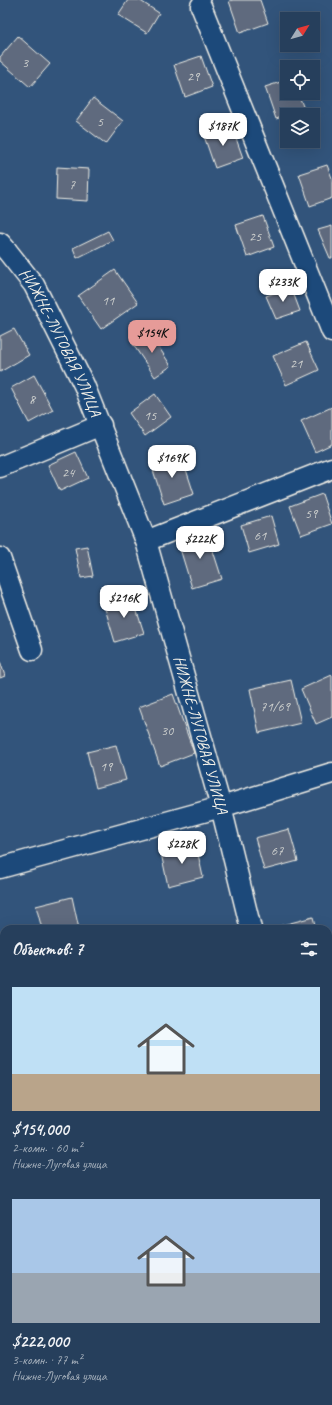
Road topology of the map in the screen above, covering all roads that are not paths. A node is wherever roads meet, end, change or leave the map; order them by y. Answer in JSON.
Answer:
{"nodes":[{"id":1,"x":201,"y":6,"type":"dead end"},
{"id":2,"x":0,"y":243,"type":"edge"},
{"id":3,"x":332,"y":332,"type":"edge"},
{"id":4,"x":101,"y":425,"type":"junction"},
{"id":5,"x":0,"y":467,"type":"edge"},
{"id":6,"x":332,"y":468,"type":"edge"},
{"id":7,"x":146,"y":541,"type":"junction"},
{"id":8,"x":0,"y":558,"type":"edge"},
{"id":9,"x":32,"y":650,"type":"dead end"},
{"id":10,"x":332,"y":773,"type":"edge"},
{"id":11,"x":221,"y":807,"type":"junction"},
{"id":12,"x":0,"y":868,"type":"edge"},
{"id":13,"x":250,"y":925,"type":"edge"}],
"edges":[{"from":1,"to":3,"type":"street"},
{"from":2,"to":4,"type":"street","name":"НИЖНЕ-ЛУГОВАЯ УЛИЦА"},
{"from":4,"to":5,"type":"street","name":"НИЖНЕ-ЛУГОВАЯ УЛИЦА"},
{"from":4,"to":7,"type":"street","name":"НИЖНЕ-ЛУГОВАЯ УЛИЦА"},
{"from":6,"to":7,"type":"street"},
{"from":7,"to":11,"type":"street","name":"НИЖНЕ-ЛУГОВАЯ УЛИЦА"},
{"from":8,"to":9,"type":"street"},
{"from":10,"to":11,"type":"street"},
{"from":11,"to":12,"type":"street"},
{"from":11,"to":13,"type":"street","name":"НИЖНЕ-ЛУГОВАЯ УЛИЦА"}]}
